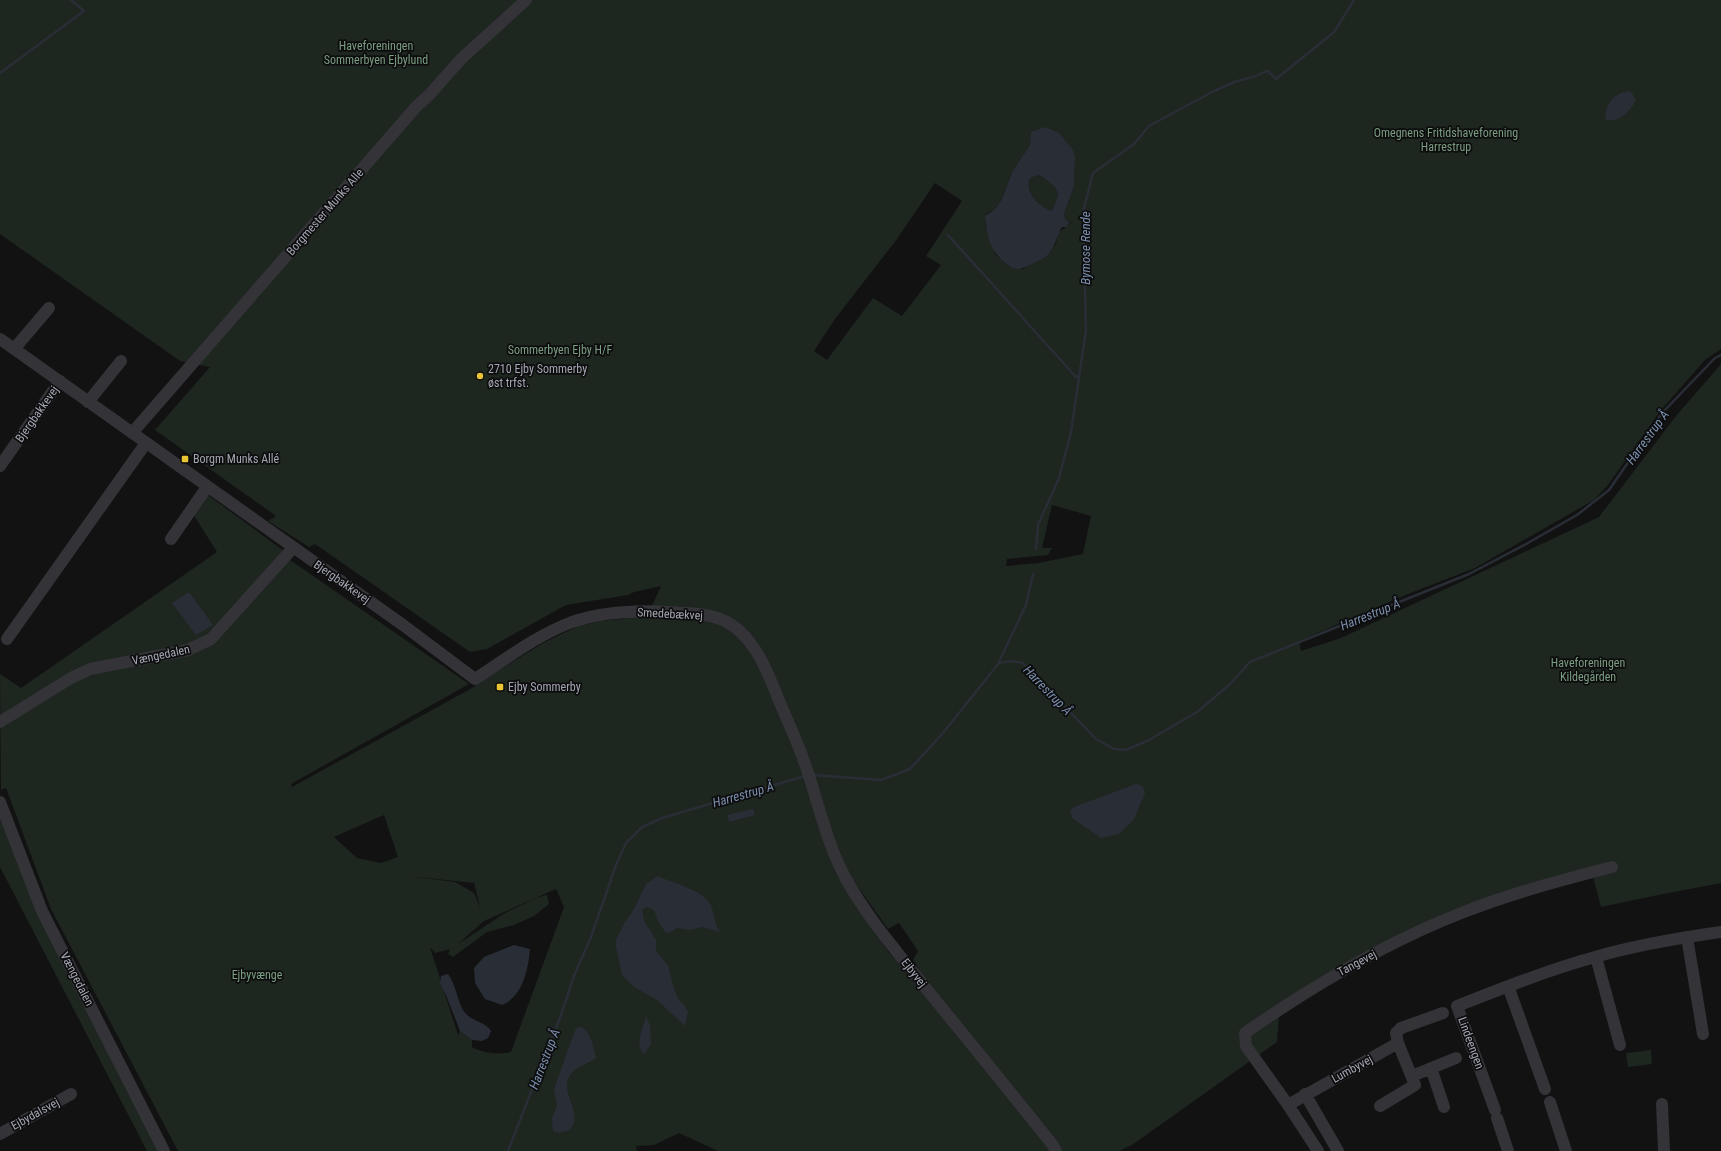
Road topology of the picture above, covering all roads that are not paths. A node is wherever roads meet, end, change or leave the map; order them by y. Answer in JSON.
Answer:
{"nodes":[{"id":1,"x":526,"y":0,"type":"edge"},
{"id":2,"x":49,"y":308,"type":"dead end"},
{"id":3,"x":0,"y":339,"type":"edge"},
{"id":4,"x":14,"y":349,"type":"junction"},
{"id":5,"x":121,"y":361,"type":"dead end"},
{"id":6,"x":60,"y":381,"type":"junction"},
{"id":7,"x":88,"y":402,"type":"junction"},
{"id":8,"x":132,"y":433,"type":"junction"},
{"id":9,"x":146,"y":443,"type":"junction"},
{"id":10,"x":0,"y":466,"type":"edge"},
{"id":11,"x":207,"y":487,"type":"junction"},
{"id":12,"x":171,"y":539,"type":"dead end"},
{"id":13,"x":293,"y":548,"type":"junction"},
{"id":14,"x":7,"y":639,"type":"dead end"},
{"id":15,"x":475,"y":679,"type":"joint"},
{"id":16,"x":0,"y":722,"type":"edge"},
{"id":17,"x":808,"y":775,"type":"joint"},
{"id":18,"x":0,"y":802,"type":"edge"},
{"id":19,"x":1612,"y":867,"type":"dead end"},
{"id":20,"x":1721,"y":932,"type":"edge"},
{"id":21,"x":1687,"y":937,"type":"junction"},
{"id":22,"x":1596,"y":957,"type":"junction"},
{"id":23,"x":1508,"y":986,"type":"junction"},
{"id":24,"x":1443,"y":1013,"type":"dead end"},
{"id":25,"x":1703,"y":1034,"type":"dead end"},
{"id":26,"x":1398,"y":1043,"type":"junction"},
{"id":27,"x":1620,"y":1045,"type":"dead end"},
{"id":28,"x":1456,"y":1058,"type":"dead end"},
{"id":29,"x":1431,"y":1068,"type":"junction"},
{"id":30,"x":1412,"y":1076,"type":"junction"},
{"id":31,"x":1545,"y":1089,"type":"dead end"},
{"id":32,"x":70,"y":1094,"type":"dead end"},
{"id":33,"x":1305,"y":1094,"type":"junction"},
{"id":34,"x":1550,"y":1102,"type":"dead end"},
{"id":35,"x":1662,"y":1104,"type":"dead end"},
{"id":36,"x":1288,"y":1105,"type":"junction"},
{"id":37,"x":1380,"y":1106,"type":"dead end"},
{"id":38,"x":1444,"y":1107,"type":"dead end"},
{"id":39,"x":0,"y":1134,"type":"edge"},
{"id":40,"x":164,"y":1151,"type":"edge"},
{"id":41,"x":1056,"y":1151,"type":"edge"},
{"id":42,"x":1318,"y":1151,"type":"edge"},
{"id":43,"x":1338,"y":1151,"type":"edge"},
{"id":44,"x":1508,"y":1151,"type":"edge"},
{"id":45,"x":1566,"y":1151,"type":"edge"},
{"id":46,"x":1664,"y":1151,"type":"edge"}],
"edges":[{"from":1,"to":8,"type":"street","name":"Borgmester Munks Alle"},
{"from":2,"to":4,"type":"street"},
{"from":3,"to":4,"type":"street","name":"Bjergbakkevej"},
{"from":4,"to":6,"type":"street","name":"Bjergbakkevej"},
{"from":5,"to":7,"type":"street"},
{"from":6,"to":7,"type":"street","name":"Bjergbakkevej"},
{"from":6,"to":10,"type":"street","name":"Bjergbakkevej"},
{"from":7,"to":8,"type":"street","name":"Bjergbakkevej"},
{"from":8,"to":9,"type":"street","name":"Bjergbakkevej"},
{"from":9,"to":11,"type":"street","name":"Bjergbakkevej"},
{"from":9,"to":14,"type":"street"},
{"from":11,"to":12,"type":"street"},
{"from":11,"to":13,"type":"street","name":"Bjergbakkevej"},
{"from":13,"to":15,"type":"street","name":"Bjergbakkevej"},
{"from":13,"to":16,"type":"street","name":"Vængedalen"},
{"from":15,"to":17,"type":"street","name":"Smedebækvej"},
{"from":17,"to":41,"type":"street","name":"Ejbyvej"},
{"from":18,"to":40,"type":"street","name":"Vængedalen"},
{"from":19,"to":36,"type":"street","name":"Tangevej"},
{"from":20,"to":21,"type":"street","name":"Lindeengen"},
{"from":21,"to":22,"type":"street","name":"Lindeengen"},
{"from":21,"to":25,"type":"street"},
{"from":22,"to":23,"type":"street","name":"Lindeengen"},
{"from":22,"to":27,"type":"street"},
{"from":23,"to":31,"type":"street"},
{"from":23,"to":44,"type":"street","name":"Lindeengen"},
{"from":24,"to":26,"type":"street"},
{"from":26,"to":30,"type":"street"},
{"from":26,"to":33,"type":"street","name":"Lumbyvej"},
{"from":28,"to":29,"type":"street"},
{"from":29,"to":30,"type":"street"},
{"from":29,"to":38,"type":"street"},
{"from":30,"to":37,"type":"street"},
{"from":32,"to":39,"type":"street","name":"Ejbydalsvej"},
{"from":33,"to":36,"type":"street","name":"Lumbyvej"},
{"from":33,"to":43,"type":"street"},
{"from":34,"to":45,"type":"street"},
{"from":35,"to":46,"type":"street"},
{"from":36,"to":42,"type":"street","name":"Tangevej"}]}
